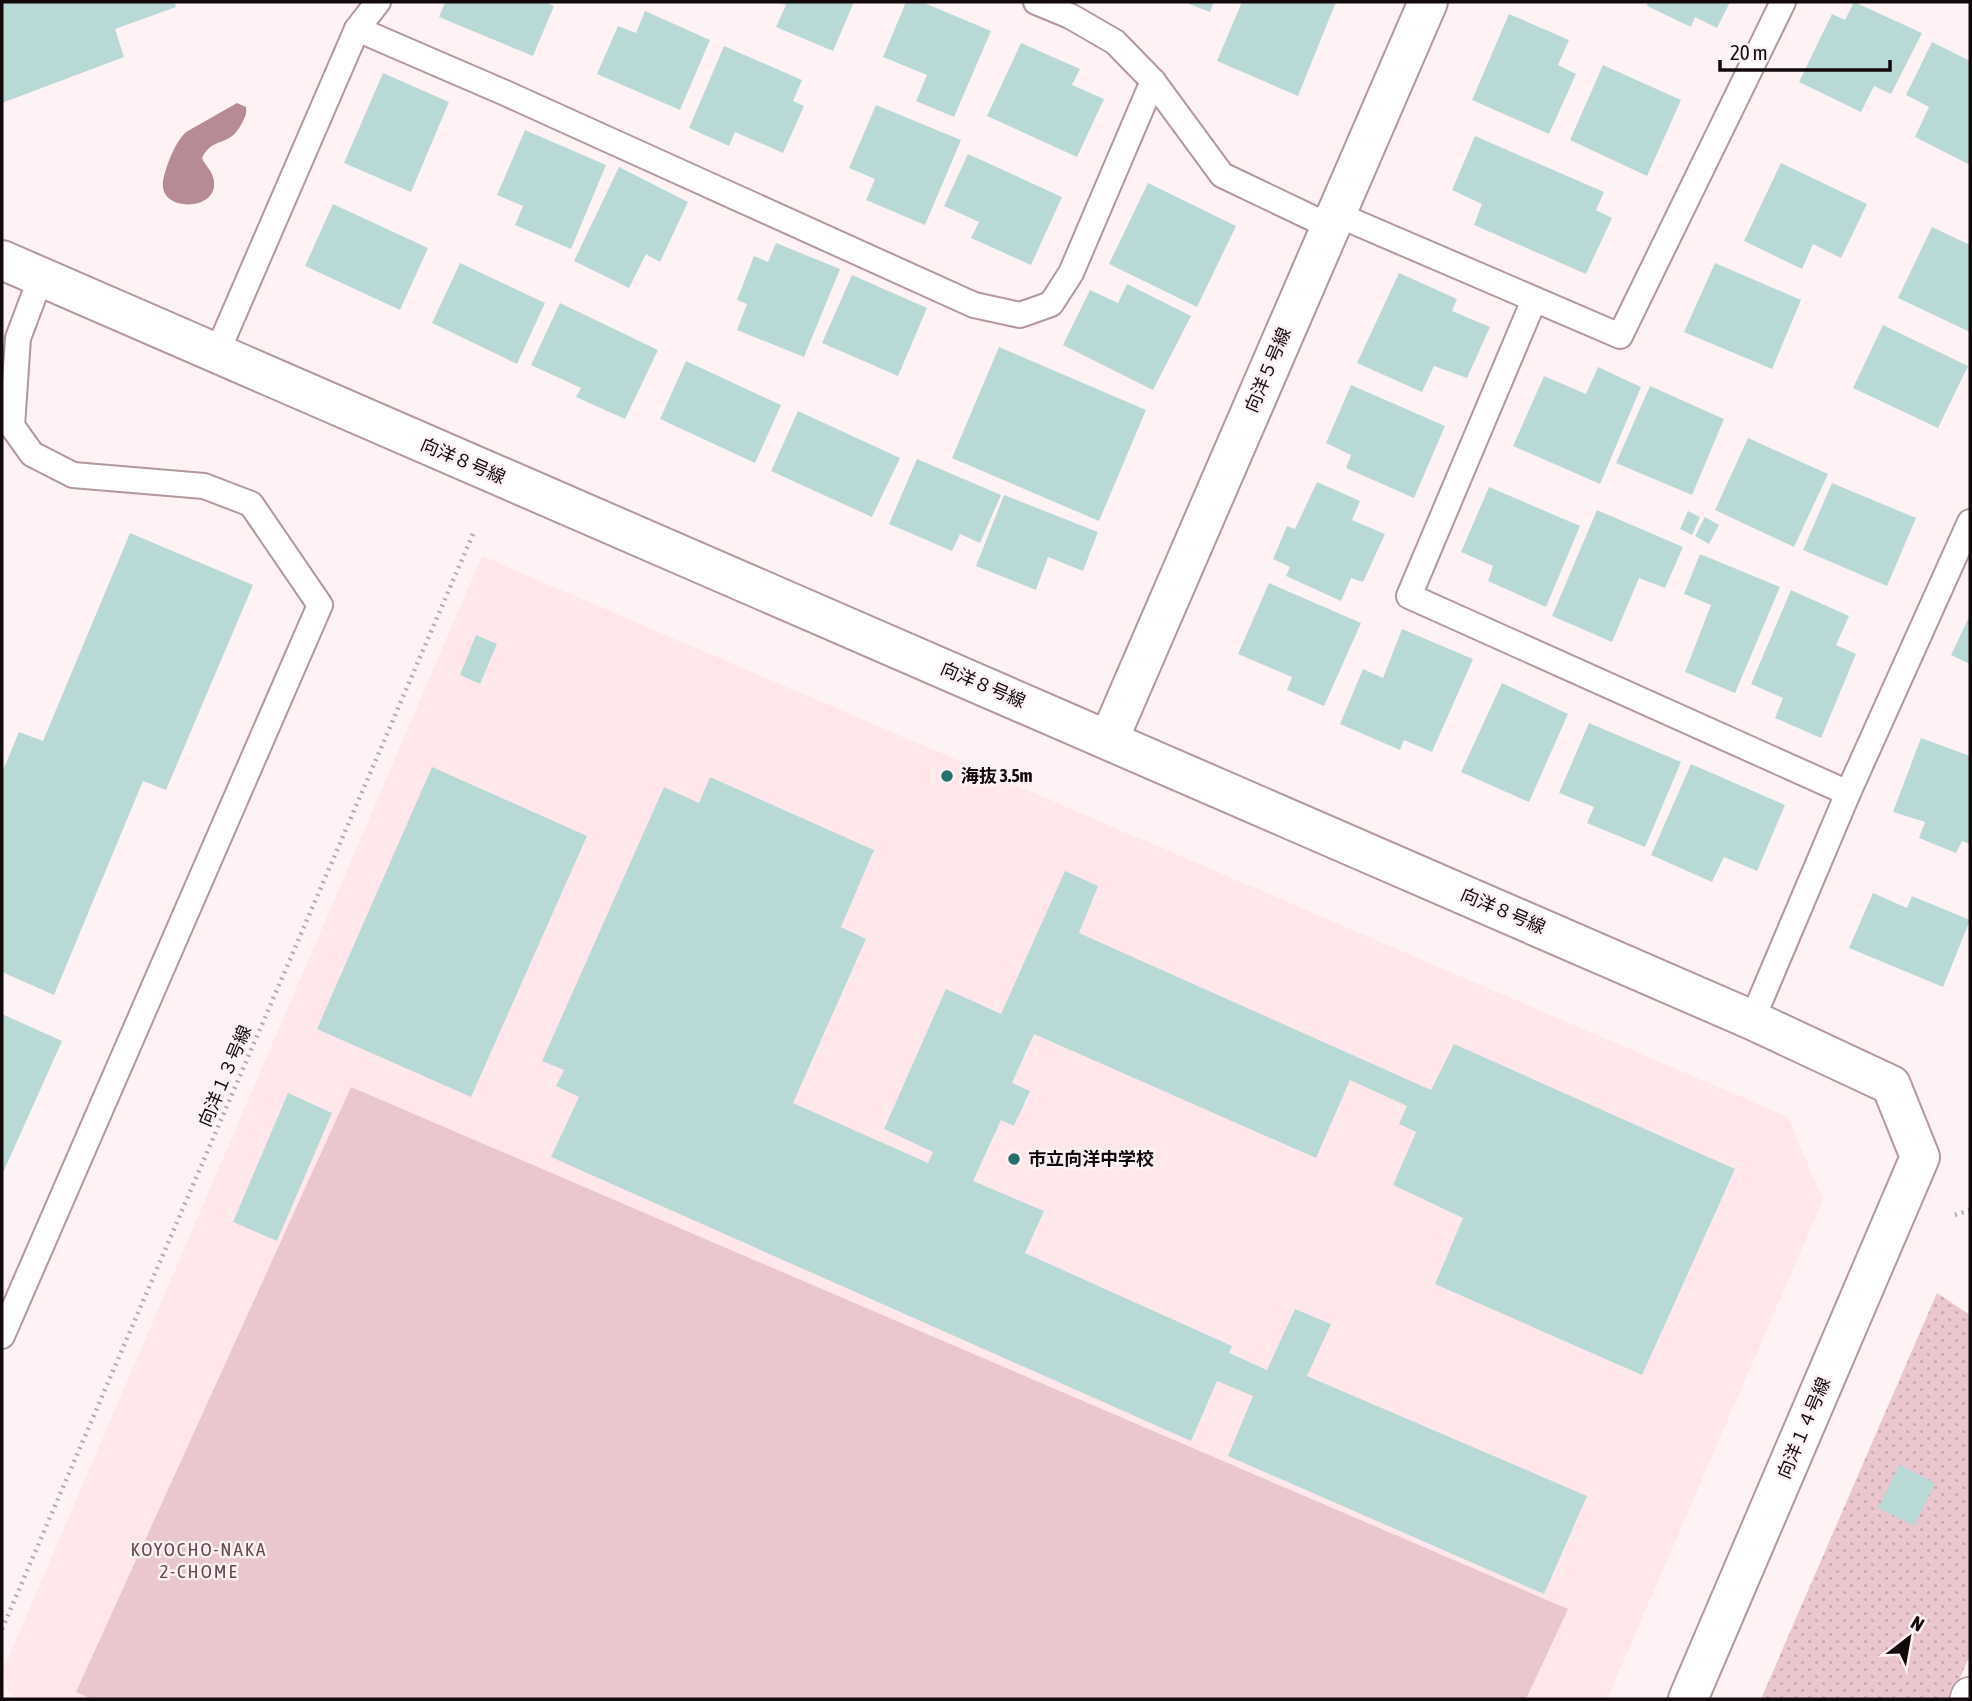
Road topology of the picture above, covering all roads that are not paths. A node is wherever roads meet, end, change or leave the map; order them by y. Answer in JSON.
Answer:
{"nodes":[{"id":1,"x":378,"y":2,"type":"edge"},
{"id":2,"x":1036,"y":2,"type":"edge"},
{"id":3,"x":1428,"y":2,"type":"edge"},
{"id":4,"x":1783,"y":2,"type":"edge"},
{"id":5,"x":1073,"y":9,"type":"edge"},
{"id":6,"x":357,"y":29,"type":"junction"},
{"id":7,"x":1153,"y":81,"type":"junction"},
{"id":8,"x":1333,"y":220,"type":"junction"},
{"id":9,"x":2,"y":260,"type":"edge"},
{"id":10,"x":41,"y":277,"type":"junction"},
{"id":11,"x":1534,"y":300,"type":"junction"},
{"id":12,"x":216,"y":355,"type":"junction"},
{"id":13,"x":1970,"y":522,"type":"edge"},
{"id":14,"x":1109,"y":739,"type":"junction"},
{"id":15,"x":1848,"y":793,"type":"junction"},
{"id":16,"x":1752,"y":1020,"type":"junction"},
{"id":17,"x":1920,"y":1157,"type":"joint"},
{"id":18,"x":2,"y":1336,"type":"edge"},
{"id":19,"x":1688,"y":1699,"type":"edge"}],
"edges":[{"from":1,"to":6,"type":"lane"},
{"from":2,"to":5,"type":"lane"},
{"from":3,"to":8,"type":"street","name":"向洋５号線"},
{"from":4,"to":11,"type":"lane"},
{"from":5,"to":7,"type":"lane"},
{"from":6,"to":7,"type":"lane"},
{"from":6,"to":12,"type":"lane"},
{"from":7,"to":8,"type":"lane"},
{"from":8,"to":11,"type":"lane"},
{"from":8,"to":14,"type":"street","name":"向洋５号線"},
{"from":9,"to":10,"type":"street","name":"向洋８号線"},
{"from":10,"to":12,"type":"street","name":"向洋８号線"},
{"from":10,"to":18,"type":"lane"},
{"from":11,"to":15,"type":"lane"},
{"from":12,"to":14,"type":"street","name":"向洋８号線"},
{"from":13,"to":15,"type":"lane"},
{"from":14,"to":16,"type":"street","name":"向洋８号線"},
{"from":15,"to":16,"type":"lane"},
{"from":16,"to":17,"type":"street","name":"向洋８号線"},
{"from":17,"to":19,"type":"street","name":"向洋１４号線"}]}
